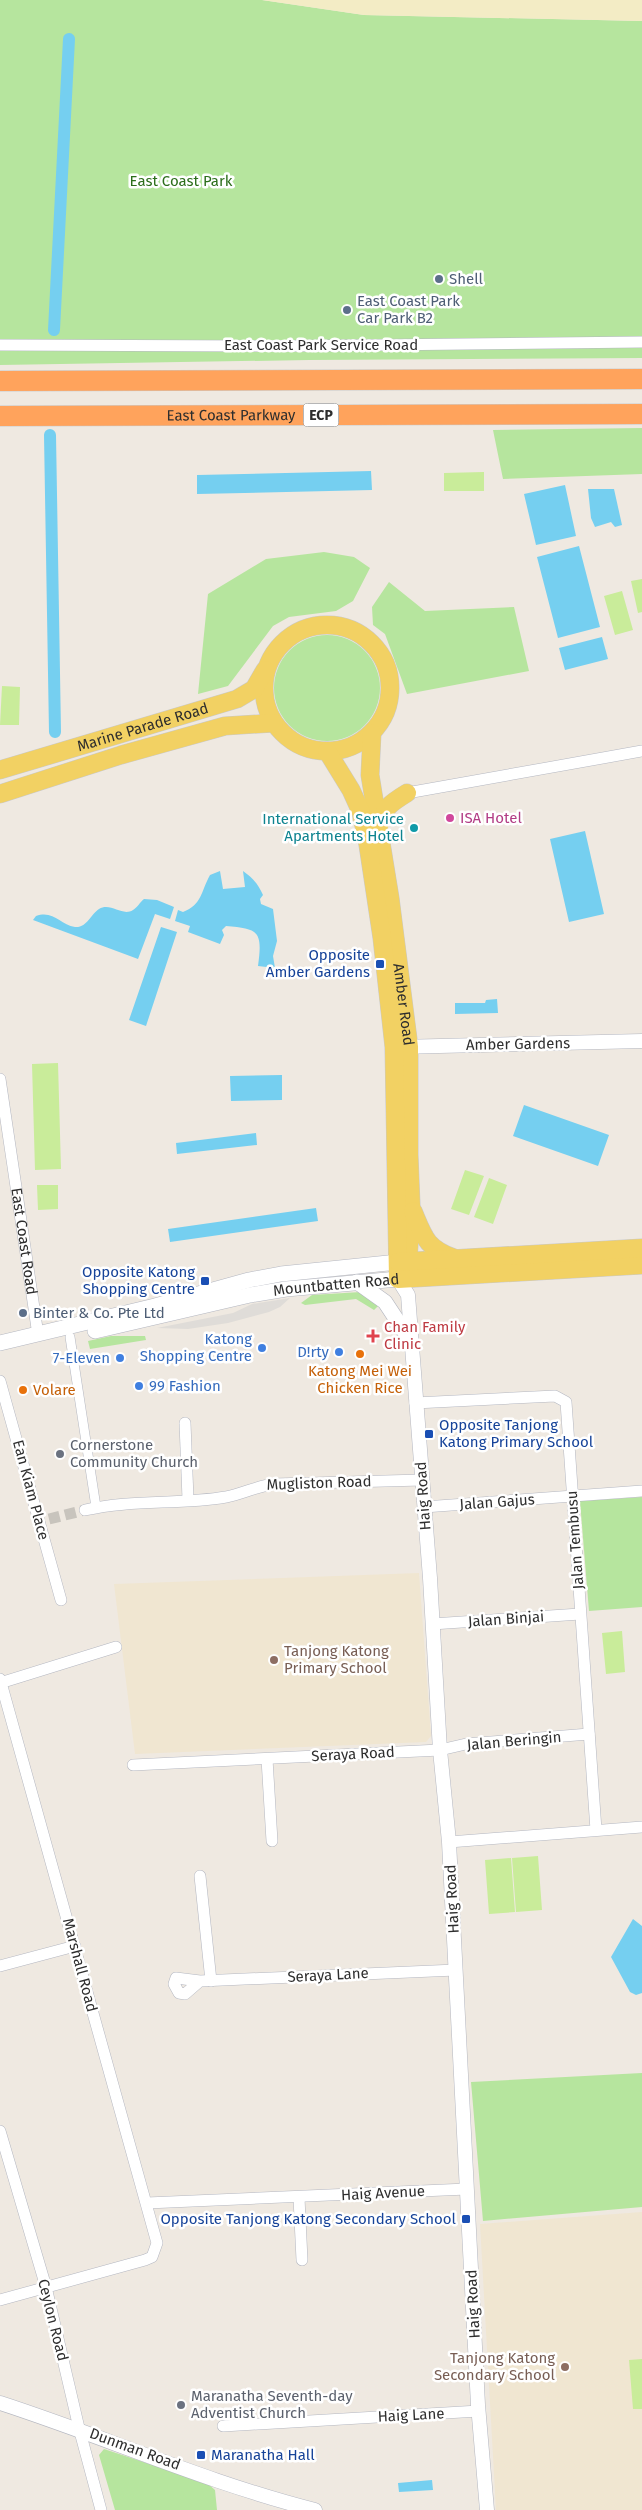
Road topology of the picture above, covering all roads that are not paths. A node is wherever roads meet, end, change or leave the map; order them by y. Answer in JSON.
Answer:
{"nodes":[{"id":1,"x":642,"y":342,"type":"edge"},
{"id":2,"x":0,"y":346,"type":"edge"},
{"id":3,"x":642,"y":379,"type":"edge"},
{"id":4,"x":0,"y":381,"type":"edge"},
{"id":5,"x":642,"y":414,"type":"edge"},
{"id":6,"x":0,"y":416,"type":"edge"},
{"id":7,"x":268,"y":663,"type":"junction"},
{"id":8,"x":274,"y":723,"type":"junction"},
{"id":9,"x":372,"y":733,"type":"junction"},
{"id":10,"x":327,"y":751,"type":"junction"},
{"id":11,"x":642,"y":751,"type":"edge"},
{"id":12,"x":0,"y":770,"type":"edge"},
{"id":13,"x":371,"y":781,"type":"junction"},
{"id":14,"x":407,"y":793,"type":"junction"},
{"id":15,"x":0,"y":794,"type":"edge"},
{"id":16,"x":378,"y":828,"type":"junction"},
{"id":17,"x":642,"y":1041,"type":"edge"},
{"id":18,"x":401,"y":1047,"type":"junction"},
{"id":19,"x":0,"y":1079,"type":"edge"},
{"id":20,"x":411,"y":1204,"type":"junction"},
{"id":21,"x":642,"y":1248,"type":"edge"},
{"id":22,"x":459,"y":1260,"type":"junction"},
{"id":23,"x":642,"y":1265,"type":"edge"},
{"id":24,"x":404,"y":1274,"type":"junction"},
{"id":25,"x":357,"y":1282,"type":"junction"},
{"id":26,"x":70,"y":1337,"type":"junction"},
{"id":27,"x":37,"y":1340,"type":"junction"},
{"id":28,"x":0,"y":1343,"type":"edge"},
{"id":29,"x":412,"y":1343,"type":"junction"},
{"id":30,"x":0,"y":1352,"type":"edge"},
{"id":31,"x":0,"y":1381,"type":"edge"},
{"id":32,"x":415,"y":1403,"type":"junction"},
{"id":33,"x":185,"y":1423,"type":"dead end"},
{"id":34,"x":422,"y":1480,"type":"junction"},
{"id":35,"x":642,"y":1491,"type":"edge"},
{"id":36,"x":571,"y":1496,"type":"junction"},
{"id":37,"x":188,"y":1499,"type":"junction"},
{"id":38,"x":424,"y":1508,"type":"junction"},
{"id":39,"x":91,"y":1509,"type":"joint"},
{"id":40,"x":62,"y":1600,"type":"dead end"},
{"id":41,"x":580,"y":1614,"type":"junction"},
{"id":42,"x":432,"y":1624,"type":"junction"},
{"id":43,"x":116,"y":1647,"type":"dead end"},
{"id":44,"x":0,"y":1681,"type":"edge"},
{"id":45,"x":589,"y":1734,"type":"junction"},
{"id":46,"x":440,"y":1750,"type":"junction"},
{"id":47,"x":266,"y":1759,"type":"junction"},
{"id":48,"x":133,"y":1764,"type":"dead end"},
{"id":49,"x":642,"y":1827,"type":"edge"},
{"id":50,"x":596,"y":1830,"type":"junction"},
{"id":51,"x":272,"y":1841,"type":"dead end"},
{"id":52,"x":449,"y":1842,"type":"junction"},
{"id":53,"x":200,"y":1876,"type":"dead end"},
{"id":54,"x":75,"y":1946,"type":"junction"},
{"id":55,"x":0,"y":1966,"type":"edge"},
{"id":56,"x":456,"y":1970,"type":"junction"},
{"id":57,"x":0,"y":2131,"type":"edge"},
{"id":58,"x":467,"y":2189,"type":"junction"},
{"id":59,"x":299,"y":2198,"type":"junction"},
{"id":60,"x":147,"y":2203,"type":"junction"},
{"id":61,"x":302,"y":2260,"type":"dead end"},
{"id":62,"x":46,"y":2287,"type":"junction"},
{"id":63,"x":0,"y":2300,"type":"edge"},
{"id":64,"x":0,"y":2403,"type":"edge"},
{"id":65,"x":478,"y":2411,"type":"junction"},
{"id":66,"x":223,"y":2426,"type":"dead end"},
{"id":67,"x":78,"y":2428,"type":"junction"},
{"id":68,"x":269,"y":2498,"type":"junction"},
{"id":69,"x":101,"y":2510,"type":"edge"},
{"id":70,"x":290,"y":2510,"type":"edge"},
{"id":71,"x":315,"y":2510,"type":"edge"},
{"id":72,"x":487,"y":2510,"type":"edge"}],
"edges":[{"from":1,"to":2,"type":"street","name":"East Coast Park Service Road"},
{"from":3,"to":4,"type":"highway"},
{"from":5,"to":6,"type":"highway","name":"East Coast Parkway","number":"ECP"},
{"from":7,"to":8,"type":"main road","name":"Amber Road"},
{"from":7,"to":9,"type":"main road","name":"Amber Road"},
{"from":7,"to":12,"type":"main road","name":"Marine Parade Road"},
{"from":8,"to":10,"type":"main road","name":"Amber Road"},
{"from":8,"to":15,"type":"main road","name":"Marine Parade Road"},
{"from":9,"to":10,"type":"main road","name":"Amber Road"},
{"from":9,"to":13,"type":"main road","name":"Amber Road"},
{"from":10,"to":18,"type":"main road","name":"Amber Road"},
{"from":11,"to":14,"type":"street"},
{"from":13,"to":14,"type":"main road"},
{"from":13,"to":16,"type":"main road","name":"Amber Road"},
{"from":14,"to":16,"type":"main road"},
{"from":16,"to":18,"type":"main road","name":"Amber Road"},
{"from":17,"to":18,"type":"street","name":"Amber Gardens"},
{"from":18,"to":20,"type":"main road","name":"Amber Road"},
{"from":18,"to":24,"type":"main road","name":"Amber Road"},
{"from":19,"to":27,"type":"street","name":"East Coast Road"},
{"from":20,"to":22,"type":"main road"},
{"from":20,"to":24,"type":"main road","name":"Amber Road"},
{"from":21,"to":22,"type":"main road","name":"Mountbatten Road"},
{"from":22,"to":24,"type":"main road","name":"Mountbatten Road"},
{"from":23,"to":24,"type":"main road","name":"Mountbatten Road"},
{"from":24,"to":25,"type":"main road","name":"Mountbatten Road"},
{"from":24,"to":27,"type":"main road","name":"Mountbatten Road"},
{"from":24,"to":29,"type":"street","name":"Haig Road"},
{"from":25,"to":26,"type":"main road","name":"Mountbatten Road"},
{"from":25,"to":29,"type":"main road"},
{"from":26,"to":27,"type":"main road","name":"Mountbatten Road"},
{"from":26,"to":39,"type":"street"},
{"from":27,"to":28,"type":"main road"},
{"from":27,"to":30,"type":"main road"},
{"from":29,"to":32,"type":"street","name":"Haig Road"},
{"from":31,"to":40,"type":"street","name":"Ean Kiam Place"},
{"from":32,"to":34,"type":"street","name":"Haig Road"},
{"from":32,"to":36,"type":"street","name":"Jalan Tembusu"},
{"from":33,"to":37,"type":"street"},
{"from":34,"to":37,"type":"street","name":"Mugliston Road"},
{"from":34,"to":38,"type":"street","name":"Haig Road"},
{"from":35,"to":36,"type":"street"},
{"from":36,"to":38,"type":"street","name":"Jalan Gajus"},
{"from":36,"to":41,"type":"street","name":"Jalan Tembusu"},
{"from":37,"to":39,"type":"street","name":"Mugliston Road"},
{"from":38,"to":42,"type":"street","name":"Haig Road"},
{"from":41,"to":42,"type":"street","name":"Jalan Binjai"},
{"from":41,"to":45,"type":"street","name":"Jalan Tembusu"},
{"from":42,"to":46,"type":"street","name":"Haig Road"},
{"from":43,"to":44,"type":"street"},
{"from":44,"to":54,"type":"street","name":"Marshall Road"},
{"from":45,"to":46,"type":"street","name":"Jalan Beringin"},
{"from":45,"to":50,"type":"street","name":"Jalan Tembusu"},
{"from":46,"to":47,"type":"street","name":"Seraya Road"},
{"from":46,"to":52,"type":"street","name":"Haig Road"},
{"from":47,"to":48,"type":"street","name":"Seraya Road"},
{"from":47,"to":51,"type":"street"},
{"from":49,"to":50,"type":"street"},
{"from":50,"to":52,"type":"street"},
{"from":52,"to":56,"type":"street","name":"Haig Road"},
{"from":53,"to":56,"type":"street","name":"Seraya Lane"},
{"from":54,"to":55,"type":"street"},
{"from":54,"to":60,"type":"street","name":"Marshall Road"},
{"from":56,"to":58,"type":"street","name":"Haig Road"},
{"from":57,"to":62,"type":"street","name":"Ceylon Road"},
{"from":58,"to":59,"type":"street","name":"Haig Avenue"},
{"from":58,"to":65,"type":"street","name":"Haig Road"},
{"from":59,"to":60,"type":"street","name":"Haig Avenue"},
{"from":59,"to":61,"type":"street"},
{"from":60,"to":62,"type":"street","name":"Marshall Road"},
{"from":62,"to":63,"type":"street"},
{"from":62,"to":67,"type":"street","name":"Ceylon Road"},
{"from":64,"to":67,"type":"street","name":"Dunman Road"},
{"from":65,"to":66,"type":"street","name":"Haig Lane"},
{"from":65,"to":72,"type":"street","name":"Haig Road"},
{"from":67,"to":68,"type":"street","name":"Dunman Road"},
{"from":67,"to":69,"type":"street","name":"Ceylon Road"},
{"from":68,"to":70,"type":"street","name":"Dunman Road"},
{"from":68,"to":71,"type":"street","name":"Dunman Road"}]}
